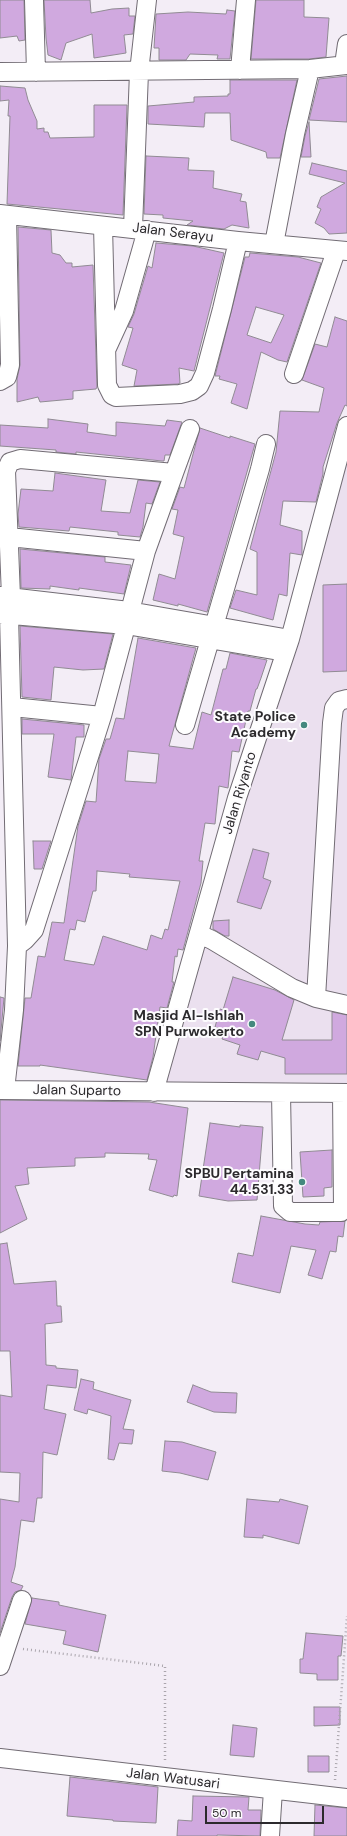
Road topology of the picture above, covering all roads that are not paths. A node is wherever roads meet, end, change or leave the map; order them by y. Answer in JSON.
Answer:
{"nodes":[{"id":1,"x":34,"y":0,"type":"edge"},
{"id":2,"x":147,"y":0,"type":"edge"},
{"id":3,"x":246,"y":0,"type":"edge"},
{"id":4,"x":347,"y":44,"type":"edge"},
{"id":5,"x":346,"y":65,"type":"edge"},
{"id":6,"x":310,"y":69,"type":"junction"},
{"id":7,"x":240,"y":70,"type":"junction"},
{"id":8,"x":0,"y":72,"type":"edge"},
{"id":9,"x":36,"y":72,"type":"junction"},
{"id":10,"x":139,"y":72,"type":"junction"},
{"id":11,"x":4,"y":214,"type":"edge"},
{"id":12,"x":104,"y":226,"type":"junction"},
{"id":13,"x":140,"y":229,"type":"junction"},
{"id":14,"x":238,"y":241,"type":"junction"},
{"id":15,"x":274,"y":244,"type":"junction"},
{"id":16,"x":341,"y":251,"type":"edge"},
{"id":17,"x":106,"y":350,"type":"junction"},
{"id":18,"x":294,"y":374,"type":"dead end"},
{"id":19,"x":0,"y":381,"type":"edge"},
{"id":20,"x":347,"y":426,"type":"edge"},
{"id":21,"x":190,"y":428,"type":"dead end"},
{"id":22,"x":266,"y":444,"type":"dead end"},
{"id":23,"x":174,"y":473,"type":"junction"},
{"id":24,"x":9,"y":537,"type":"junction"},
{"id":25,"x":146,"y":551,"type":"junction"},
{"id":26,"x":5,"y":605,"type":"edge"},
{"id":27,"x":127,"y":618,"type":"junction"},
{"id":28,"x":212,"y":632,"type":"junction"},
{"id":29,"x":288,"y":645,"type":"junction"},
{"id":30,"x":347,"y":699,"type":"edge"},
{"id":31,"x":12,"y":707,"type":"junction"},
{"id":32,"x":102,"y":716,"type":"junction"},
{"id":33,"x":185,"y":726,"type":"dead end"},
{"id":34,"x":8,"y":848,"type":"edge"},
{"id":35,"x":199,"y":934,"type":"junction"},
{"id":36,"x":17,"y":946,"type":"junction"},
{"id":37,"x":316,"y":998,"type":"junction"},
{"id":38,"x":347,"y":1005,"type":"edge"},
{"id":39,"x":2,"y":1090,"type":"edge"},
{"id":40,"x":154,"y":1092,"type":"junction"},
{"id":41,"x":281,"y":1093,"type":"junction"},
{"id":42,"x":344,"y":1093,"type":"edge"},
{"id":43,"x":22,"y":1600,"type":"dead end"},
{"id":44,"x":0,"y":1666,"type":"edge"},
{"id":45,"x":0,"y":1758,"type":"edge"},
{"id":46,"x":272,"y":1790,"type":"junction"},
{"id":47,"x":341,"y":1797,"type":"edge"},
{"id":48,"x":270,"y":1836,"type":"edge"}],
"edges":[{"from":1,"to":9,"type":"street"},
{"from":2,"to":10,"type":"street"},
{"from":3,"to":7,"type":"street"},
{"from":4,"to":5,"type":"street"},
{"from":5,"to":6,"type":"street"},
{"from":6,"to":7,"type":"street"},
{"from":6,"to":15,"type":"street"},
{"from":7,"to":10,"type":"street"},
{"from":8,"to":9,"type":"street"},
{"from":9,"to":10,"type":"street"},
{"from":10,"to":13,"type":"street"},
{"from":11,"to":12,"type":"street","name":"Jalan Serayu"},
{"from":11,"to":19,"type":"street"},
{"from":12,"to":13,"type":"street","name":"Jalan Serayu"},
{"from":12,"to":17,"type":"street"},
{"from":13,"to":14,"type":"street","name":"Jalan Serayu"},
{"from":13,"to":17,"type":"street"},
{"from":14,"to":15,"type":"street","name":"Jalan Serayu"},
{"from":14,"to":17,"type":"street"},
{"from":15,"to":16,"type":"street","name":"Jalan Serayu"},
{"from":16,"to":18,"type":"street"},
{"from":20,"to":29,"type":"street","name":"Jalan Riyanto"},
{"from":21,"to":23,"type":"street"},
{"from":22,"to":28,"type":"street"},
{"from":23,"to":24,"type":"street"},
{"from":23,"to":25,"type":"street"},
{"from":24,"to":25,"type":"street"},
{"from":24,"to":26,"type":"street"},
{"from":25,"to":27,"type":"street"},
{"from":26,"to":27,"type":"street"},
{"from":26,"to":31,"type":"street"},
{"from":27,"to":28,"type":"street"},
{"from":27,"to":32,"type":"street"},
{"from":28,"to":29,"type":"street"},
{"from":28,"to":33,"type":"street"},
{"from":29,"to":35,"type":"street","name":"Jalan Riyanto"},
{"from":30,"to":37,"type":"street"},
{"from":31,"to":32,"type":"street"},
{"from":31,"to":34,"type":"street"},
{"from":32,"to":36,"type":"street"},
{"from":34,"to":36,"type":"street"},
{"from":35,"to":37,"type":"street"},
{"from":35,"to":40,"type":"street","name":"Jalan Riyanto"},
{"from":36,"to":39,"type":"street"},
{"from":37,"to":38,"type":"street"},
{"from":39,"to":40,"type":"street","name":"Jalan Suparto"},
{"from":40,"to":41,"type":"street","name":"Jalan Suparto"},
{"from":41,"to":42,"type":"street","name":"Jalan Suparto"},
{"from":41,"to":42,"type":"street"},
{"from":43,"to":44,"type":"street"},
{"from":45,"to":46,"type":"street","name":"Jalan Watusari"},
{"from":46,"to":47,"type":"street","name":"Jalan Watusari"},
{"from":46,"to":48,"type":"street"}]}
